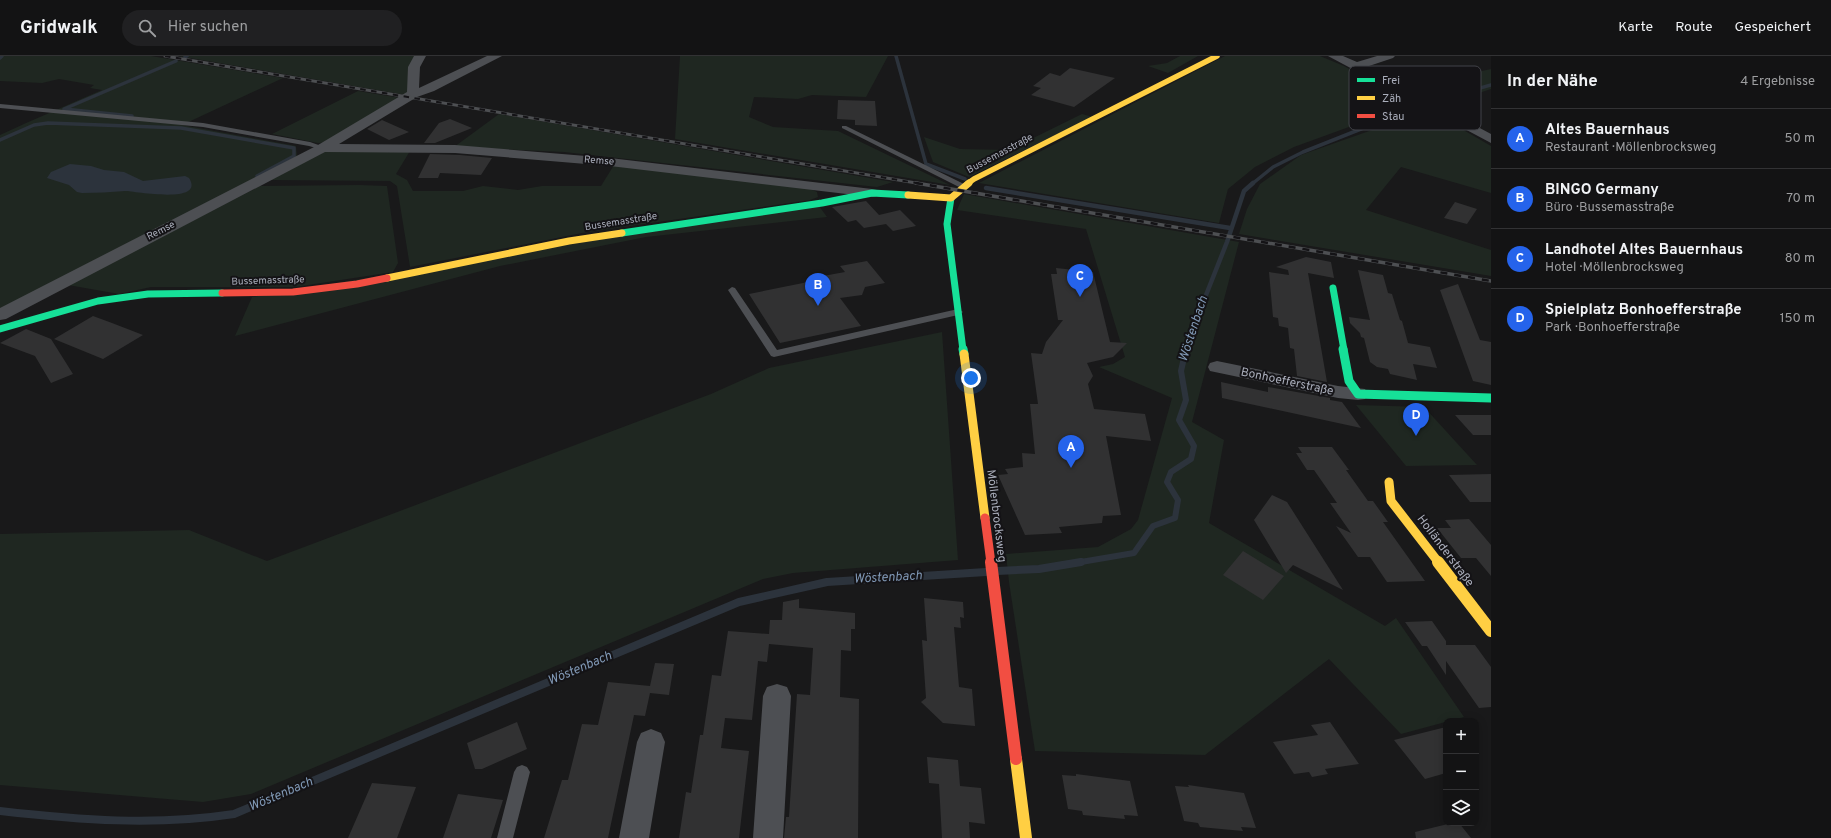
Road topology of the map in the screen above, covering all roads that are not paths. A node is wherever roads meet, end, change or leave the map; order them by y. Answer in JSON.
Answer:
{"nodes":[{"id":1,"x":420,"y":56,"type":"edge"},
{"id":2,"x":496,"y":56,"type":"edge"},
{"id":3,"x":1217,"y":56,"type":"edge"},
{"id":4,"x":1334,"y":56,"type":"edge"},
{"id":5,"x":1389,"y":56,"type":"edge"},
{"id":6,"x":1356,"y":66,"type":"joint"},
{"id":7,"x":413,"y":94,"type":"junction"},
{"id":8,"x":0,"y":106,"type":"edge"},
{"id":9,"x":844,"y":127,"type":"dead end"},
{"id":10,"x":1484,"y":130,"type":"edge"},
{"id":11,"x":1491,"y":139,"type":"edge"},
{"id":12,"x":323,"y":148,"type":"junction"},
{"id":13,"x":964,"y":186,"type":"junction"},
{"id":14,"x":872,"y":193,"type":"junction"},
{"id":15,"x":951,"y":198,"type":"junction"},
{"id":16,"x":1333,"y":288,"type":"dead end"},
{"id":17,"x":732,"y":290,"type":"dead end"},
{"id":18,"x":958,"y":312,"type":"junction"},
{"id":19,"x":0,"y":315,"type":"edge"},
{"id":20,"x":0,"y":329,"type":"edge"},
{"id":21,"x":1217,"y":367,"type":"dead end"},
{"id":22,"x":1358,"y":394,"type":"junction"},
{"id":23,"x":1491,"y":398,"type":"edge"},
{"id":24,"x":1389,"y":482,"type":"dead end"},
{"id":25,"x":1491,"y":631,"type":"edge"},
{"id":26,"x":776,"y":696,"type":"dead end"},
{"id":27,"x":651,"y":742,"type":"dead end"},
{"id":28,"x":522,"y":772,"type":"dead end"},
{"id":29,"x":505,"y":838,"type":"edge"},
{"id":30,"x":634,"y":838,"type":"edge"},
{"id":31,"x":768,"y":838,"type":"edge"},
{"id":32,"x":1026,"y":838,"type":"edge"}],
"edges":[{"from":1,"to":7,"type":"street"},
{"from":2,"to":7,"type":"street","name":"Remse"},
{"from":3,"to":13,"type":"street","name":"Bussemasstraße"},
{"from":4,"to":6,"type":"street"},
{"from":5,"to":6,"type":"street"},
{"from":7,"to":12,"type":"street","name":"Remse"},
{"from":8,"to":12,"type":"lane","name":"Remse"},
{"from":9,"to":13,"type":"lane"},
{"from":10,"to":11,"type":"street"},
{"from":12,"to":14,"type":"street","name":"Remse"},
{"from":12,"to":19,"type":"street","name":"Remse"},
{"from":13,"to":15,"type":"street","name":"Bussemasstraße"},
{"from":14,"to":15,"type":"street","name":"Bussemasstraße"},
{"from":14,"to":20,"type":"street","name":"Bussemasstraße"},
{"from":15,"to":18,"type":"street","name":"Möllenbrocksweg"},
{"from":16,"to":22,"type":"street","name":"Bonhoefferstraße"},
{"from":17,"to":18,"type":"lane"},
{"from":18,"to":32,"type":"street","name":"Möllenbrocksweg"},
{"from":21,"to":22,"type":"street","name":"Bonhoefferstraße"},
{"from":22,"to":23,"type":"street","name":"Bonhoefferstraße"},
{"from":24,"to":25,"type":"street","name":"Holländerstraße"},
{"from":26,"to":31,"type":"street"},
{"from":27,"to":30,"type":"street"},
{"from":28,"to":29,"type":"lane"}]}
